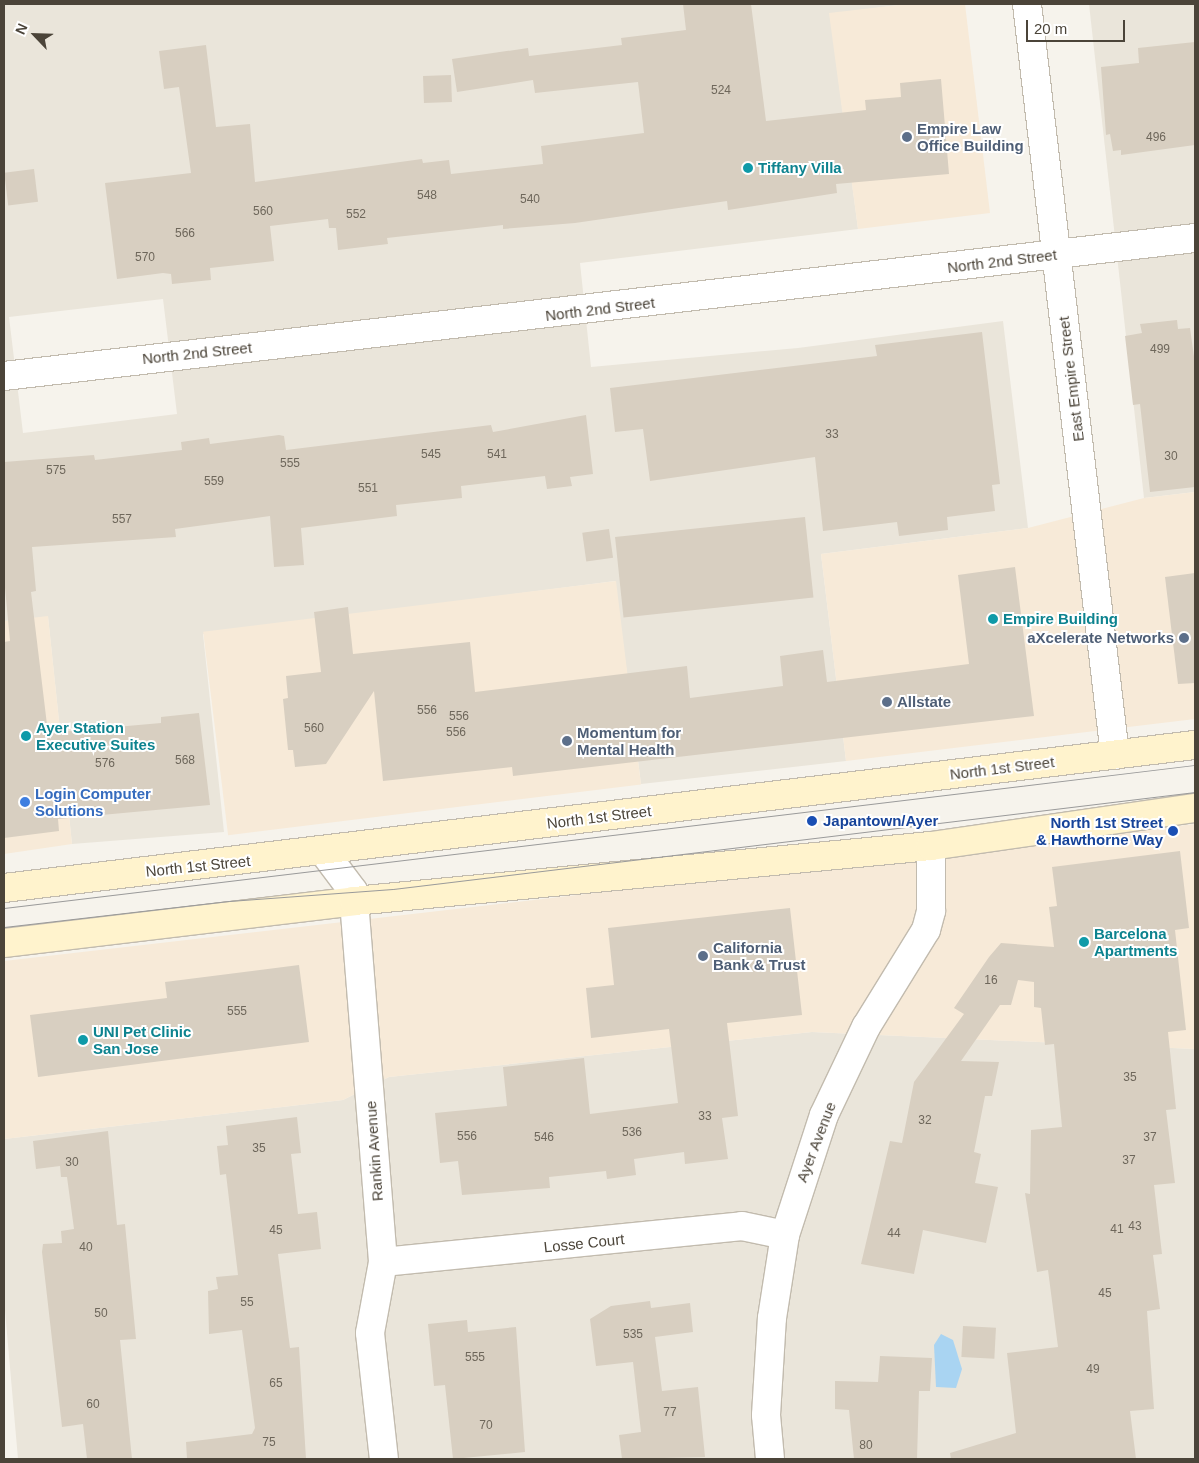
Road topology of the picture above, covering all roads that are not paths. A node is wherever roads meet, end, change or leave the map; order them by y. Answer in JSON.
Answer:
{"nodes":[{"id":1,"x":1027,"y":4,"type":"edge"},
{"id":2,"x":1195,"y":238,"type":"edge"},
{"id":3,"x":1057,"y":255,"type":"junction"},
{"id":4,"x":4,"y":376,"type":"edge"},
{"id":5,"x":1195,"y":745,"type":"edge"},
{"id":6,"x":1115,"y":755,"type":"junction"},
{"id":7,"x":1195,"y":808,"type":"edge"},
{"id":8,"x":931,"y":846,"type":"junction"},
{"id":9,"x":324,"y":851,"type":"junction"},
{"id":10,"x":4,"y":888,"type":"edge"},
{"id":11,"x":354,"y":901,"type":"junction"},
{"id":12,"x":4,"y":943,"type":"edge"},
{"id":13,"x":785,"y":1235,"type":"junction"},
{"id":14,"x":383,"y":1262,"type":"junction"},
{"id":15,"x":384,"y":1459,"type":"edge"},
{"id":16,"x":770,"y":1459,"type":"edge"}],
"edges":[{"from":1,"to":3,"type":"street","name":"East Empire Street"},
{"from":2,"to":3,"type":"street","name":"North 2nd Street"},
{"from":3,"to":4,"type":"street","name":"North 2nd Street"},
{"from":3,"to":6,"type":"street","name":"East Empire Street"},
{"from":5,"to":6,"type":"main road","name":"North 1st Street"},
{"from":6,"to":9,"type":"main road","name":"North 1st Street"},
{"from":7,"to":8,"type":"main road"},
{"from":8,"to":11,"type":"main road"},
{"from":8,"to":13,"type":"street","name":"Ayer Avenue"},
{"from":9,"to":10,"type":"main road","name":"North 1st Street"},
{"from":9,"to":11,"type":"street","name":"Rankin Avenue"},
{"from":11,"to":12,"type":"main road"},
{"from":11,"to":14,"type":"street","name":"Rankin Avenue"},
{"from":13,"to":14,"type":"street","name":"Losse Court"},
{"from":13,"to":16,"type":"street","name":"Ayer Avenue"},
{"from":14,"to":15,"type":"street","name":"Rankin Avenue"}]}
